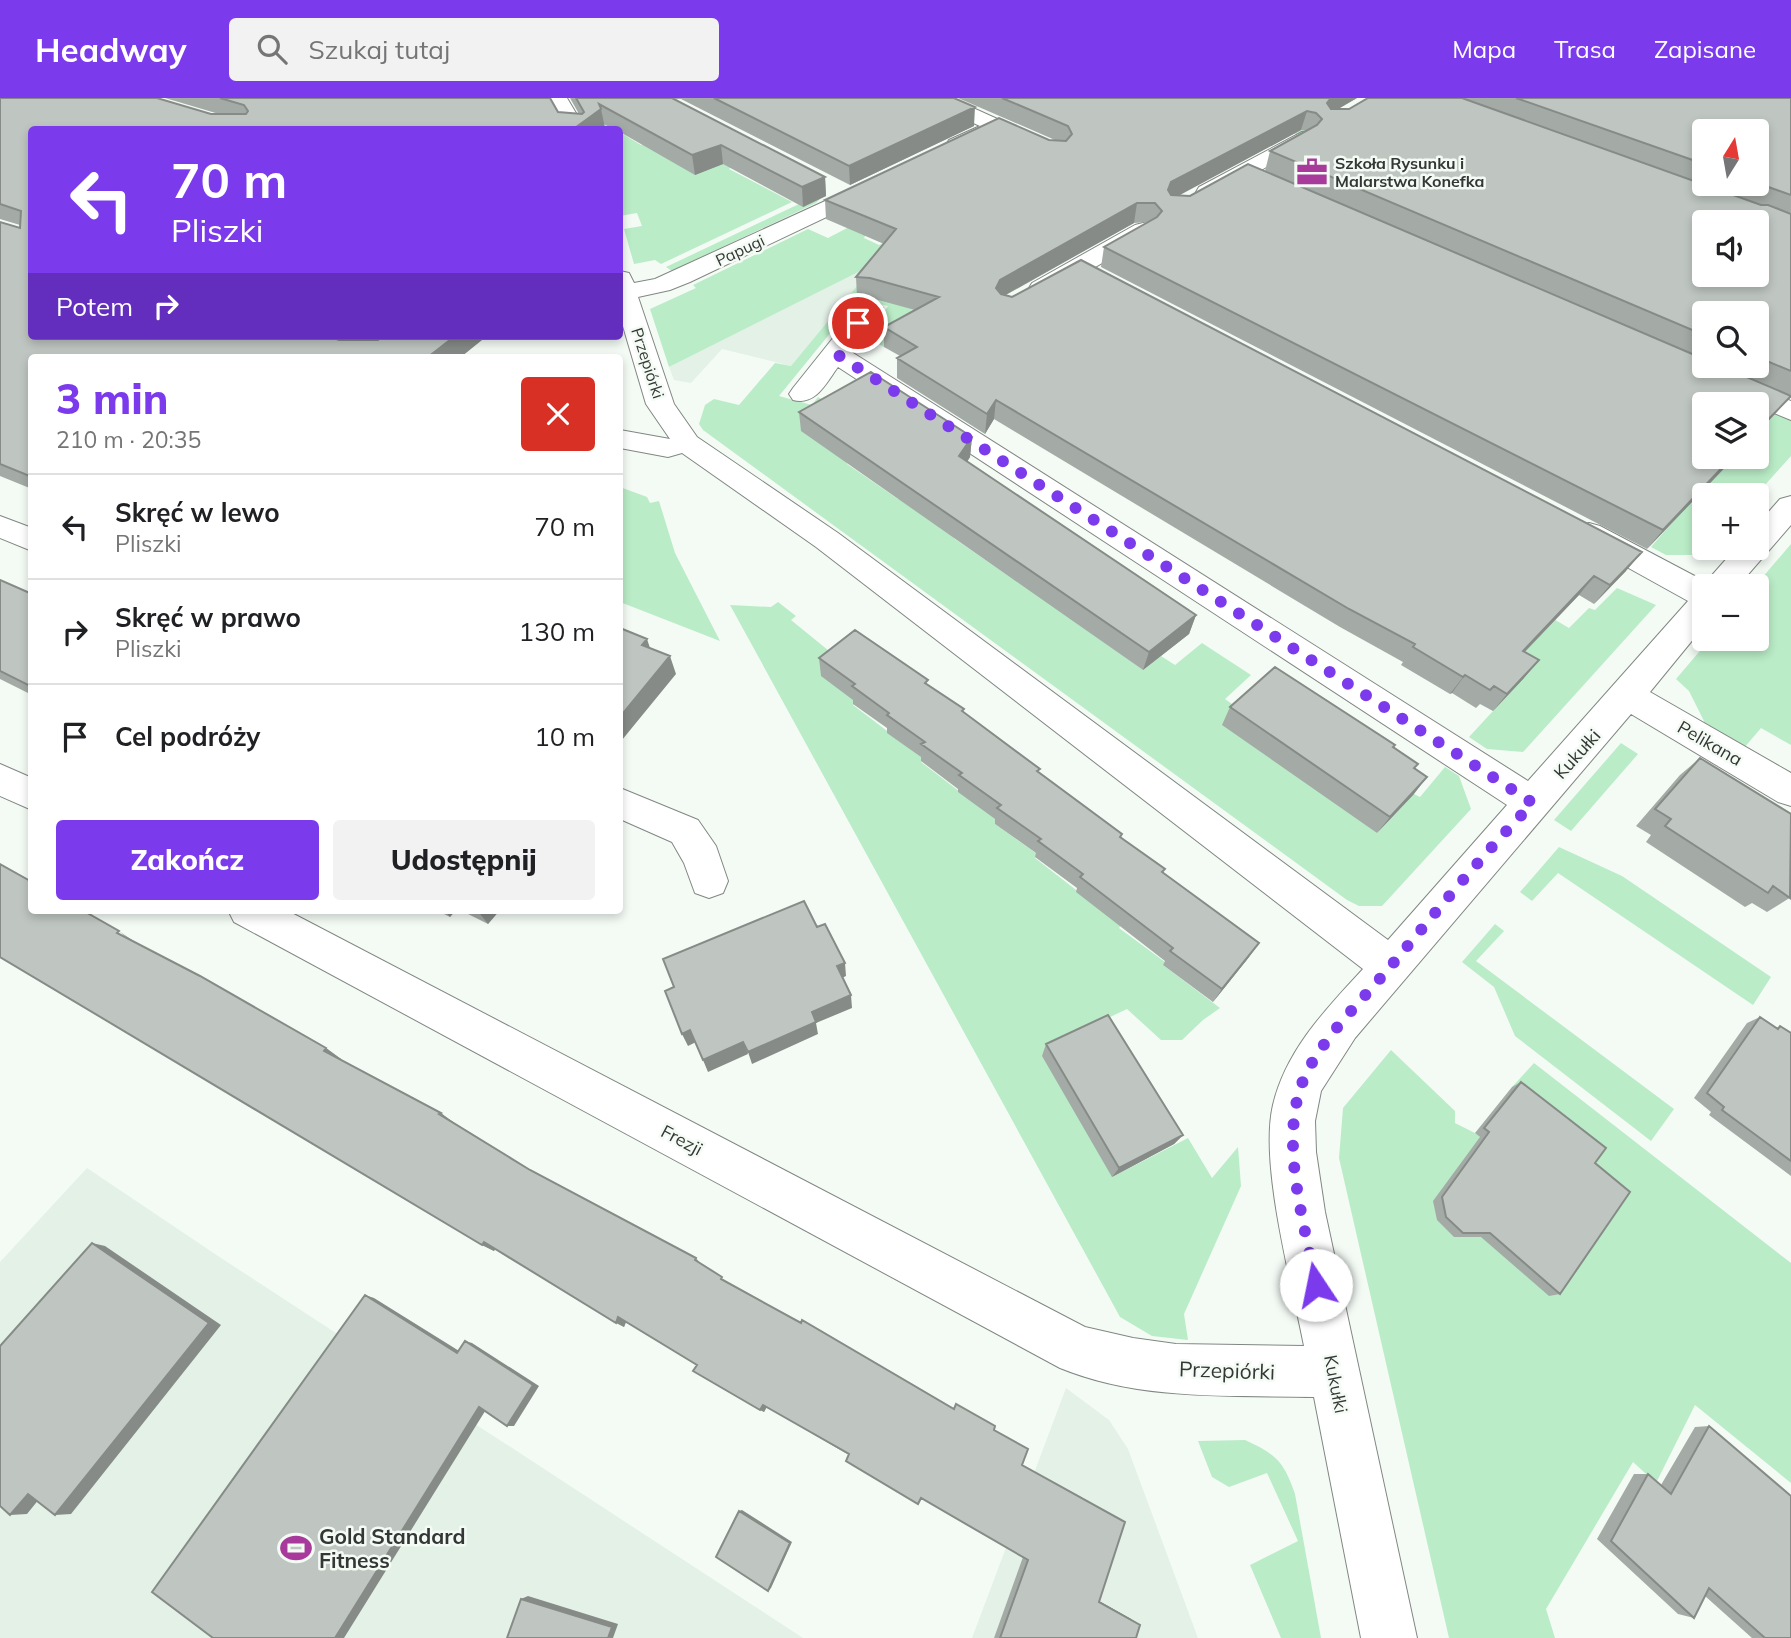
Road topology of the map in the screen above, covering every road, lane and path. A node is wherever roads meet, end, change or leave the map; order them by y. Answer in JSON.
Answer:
{"nodes":[{"id":1,"x":557,"y":98,"type":"edge"},
{"id":2,"x":934,"y":98,"type":"edge"},
{"id":3,"x":574,"y":126,"type":"edge"},
{"id":4,"x":997,"y":126,"type":"junction"},
{"id":5,"x":1021,"y":136,"type":"edge"},
{"id":6,"x":1303,"y":138,"type":"edge"},
{"id":7,"x":936,"y":156,"type":"edge"},
{"id":8,"x":1241,"y":172,"type":"junction"},
{"id":9,"x":888,"y":179,"type":"edge"},
{"id":10,"x":831,"y":186,"type":"edge"},
{"id":11,"x":1272,"y":186,"type":"edge"},
{"id":12,"x":851,"y":197,"type":"junction"},
{"id":13,"x":1186,"y":203,"type":"edge"},
{"id":14,"x":1143,"y":230,"type":"edge"},
{"id":15,"x":1077,"y":267,"type":"junction"},
{"id":16,"x":1102,"y":280,"type":"edge"},
{"id":17,"x":623,"y":285,"type":"edge"},
{"id":18,"x":623,"y":288,"type":"edge"},
{"id":19,"x":1020,"y":300,"type":"edge"},
{"id":20,"x":870,"y":308,"type":"dead end"},
{"id":21,"x":835,"y":353,"type":"junction"},
{"id":22,"x":1716,"y":379,"type":"edge"},
{"id":23,"x":803,"y":394,"type":"dead end"},
{"id":24,"x":1791,"y":411,"type":"edge"},
{"id":25,"x":627,"y":441,"type":"edge"},
{"id":26,"x":687,"y":443,"type":"junction"},
{"id":27,"x":1791,"y":506,"type":"edge"},
{"id":28,"x":1570,"y":523,"type":"edge"},
{"id":29,"x":0,"y":526,"type":"edge"},
{"id":30,"x":1769,"y":531,"type":"edge"},
{"id":31,"x":28,"y":539,"type":"edge"},
{"id":32,"x":1743,"y":560,"type":"edge"},
{"id":33,"x":1731,"y":574,"type":"edge"},
{"id":34,"x":1692,"y":589,"type":"edge"},
{"id":35,"x":1692,"y":619,"type":"edge"},
{"id":36,"x":1628,"y":696,"type":"junction"},
{"id":37,"x":0,"y":779,"type":"edge"},
{"id":38,"x":1791,"y":791,"type":"edge"},
{"id":39,"x":28,"y":793,"type":"edge"},
{"id":40,"x":1533,"y":803,"type":"junction"},
{"id":41,"x":623,"y":804,"type":"edge"},
{"id":42,"x":709,"y":881,"type":"dead end"},
{"id":43,"x":256,"y":914,"type":"edge"},
{"id":44,"x":1391,"y":966,"type":"junction"},
{"id":45,"x":1121,"y":1360,"type":"joint"},
{"id":46,"x":1334,"y":1372,"type":"junction"},
{"id":47,"x":1389,"y":1638,"type":"edge"}],
"edges":[{"from":1,"to":3,"type":"street"},
{"from":2,"to":4,"type":"street"},
{"from":4,"to":5,"type":"street"},
{"from":4,"to":7,"type":"street"},
{"from":6,"to":8,"type":"street"},
{"from":8,"to":11,"type":"street"},
{"from":8,"to":13,"type":"street"},
{"from":9,"to":12,"type":"street","name":"Papugi"},
{"from":10,"to":12,"type":"street"},
{"from":12,"to":17,"type":"street","name":"Papugi"},
{"from":14,"to":15,"type":"street"},
{"from":15,"to":16,"type":"street"},
{"from":15,"to":19,"type":"street"},
{"from":18,"to":26,"type":"street","name":"Przepiórki"},
{"from":20,"to":21,"type":"street"},
{"from":21,"to":23,"type":"street"},
{"from":21,"to":40,"type":"street"},
{"from":22,"to":24,"type":"street"},
{"from":25,"to":26,"type":"street"},
{"from":26,"to":44,"type":"street"},
{"from":27,"to":30,"type":"street"},
{"from":28,"to":34,"type":"street"},
{"from":29,"to":31,"type":"street"},
{"from":32,"to":33,"type":"street"},
{"from":35,"to":36,"type":"street","name":"Kukułki"},
{"from":36,"to":38,"type":"street","name":"Pelikana"},
{"from":36,"to":40,"type":"street","name":"Kukułki"},
{"from":37,"to":39,"type":"street"},
{"from":40,"to":44,"type":"street","name":"Kukułki"},
{"from":41,"to":42,"type":"street"},
{"from":43,"to":45,"type":"street","name":"Frezji"},
{"from":44,"to":46,"type":"street","name":"Kukułki"},
{"from":45,"to":46,"type":"street","name":"Przepiórki"},
{"from":46,"to":47,"type":"street","name":"Kukułki"}]}
